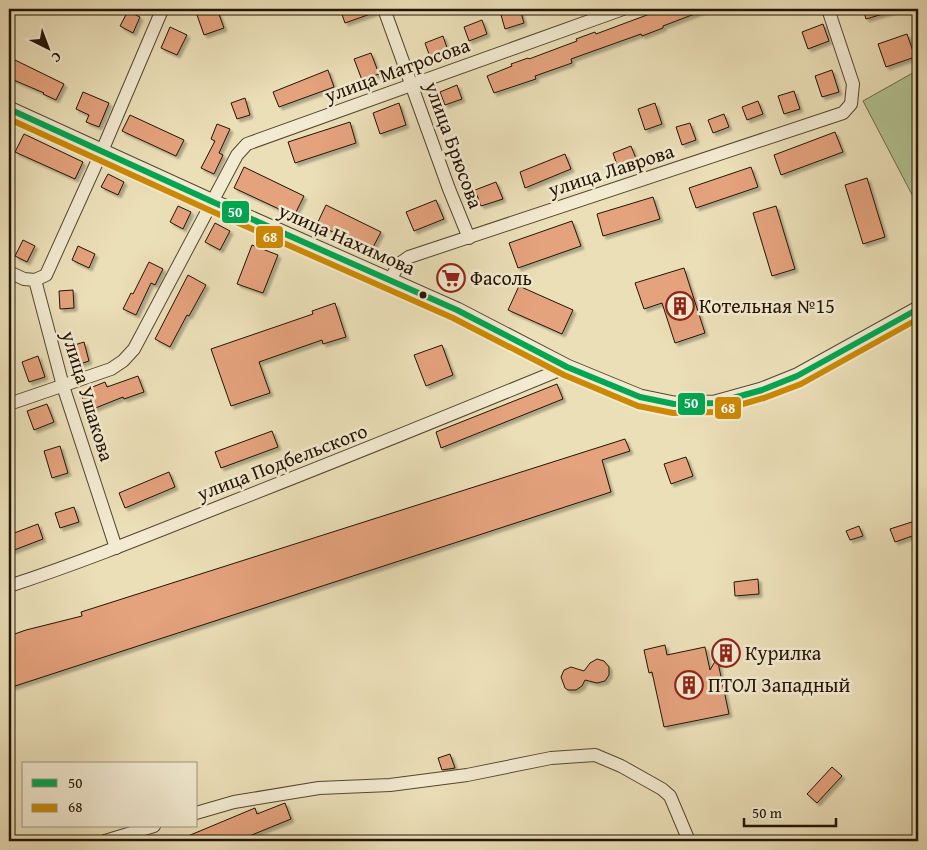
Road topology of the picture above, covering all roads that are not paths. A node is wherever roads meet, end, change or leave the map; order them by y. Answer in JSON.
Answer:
{"nodes":[{"id":1,"x":162,"y":9,"type":"edge"},
{"id":2,"x":384,"y":9,"type":"edge"},
{"id":3,"x":623,"y":9,"type":"edge"},
{"id":4,"x":828,"y":9,"type":"edge"},
{"id":5,"x":412,"y":84,"type":"junction"},
{"id":6,"x":9,"y":109,"type":"edge"},
{"id":7,"x":102,"y":151,"type":"junction"},
{"id":8,"x":213,"y":202,"type":"junction"},
{"id":9,"x":469,"y":238,"type":"junction"},
{"id":10,"x":9,"y":272,"type":"edge"},
{"id":11,"x":35,"y":280,"type":"junction"},
{"id":12,"x":390,"y":280,"type":"junction"},
{"id":13,"x":918,"y":308,"type":"edge"},
{"id":14,"x":567,"y":367,"type":"junction"},
{"id":15,"x":63,"y":386,"type":"junction"},
{"id":16,"x":9,"y":404,"type":"edge"},
{"id":17,"x":116,"y":548,"type":"junction"},
{"id":18,"x":9,"y":586,"type":"edge"},
{"id":19,"x":198,"y":812,"type":"edge"},
{"id":20,"x":147,"y":828,"type":"edge"},
{"id":21,"x":105,"y":841,"type":"edge"},
{"id":22,"x":689,"y":841,"type":"edge"}],
"edges":[{"from":1,"to":7,"type":"street"},
{"from":2,"to":5,"type":"street","name":"улица Брюсова"},
{"from":3,"to":5,"type":"street","name":"улица Матросова"},
{"from":4,"to":9,"type":"street","name":"улица Лаврова"},
{"from":5,"to":8,"type":"street","name":"улица Матросова"},
{"from":5,"to":9,"type":"street","name":"улица Брюсова"},
{"from":6,"to":7,"type":"street","name":"улица Нахимова"},
{"from":7,"to":8,"type":"street","name":"улица Нахимова"},
{"from":7,"to":11,"type":"street"},
{"from":8,"to":12,"type":"street","name":"улица Нахимова"},
{"from":8,"to":15,"type":"street","name":"улица Матросова"},
{"from":9,"to":12,"type":"street","name":"улица Лаврова"},
{"from":10,"to":11,"type":"street"},
{"from":11,"to":15,"type":"street","name":"улица Ушакова"},
{"from":12,"to":14,"type":"street","name":"улица Нахимова"},
{"from":13,"to":14,"type":"street","name":"улица Нахимова"},
{"from":14,"to":17,"type":"street","name":"улица Подбельского"},
{"from":15,"to":16,"type":"street","name":"улица Матросова"},
{"from":15,"to":17,"type":"street","name":"улица Ушакова"},
{"from":17,"to":18,"type":"street","name":"улица Подбельского"},
{"from":19,"to":22,"type":"street"},
{"from":20,"to":21,"type":"street"}]}
